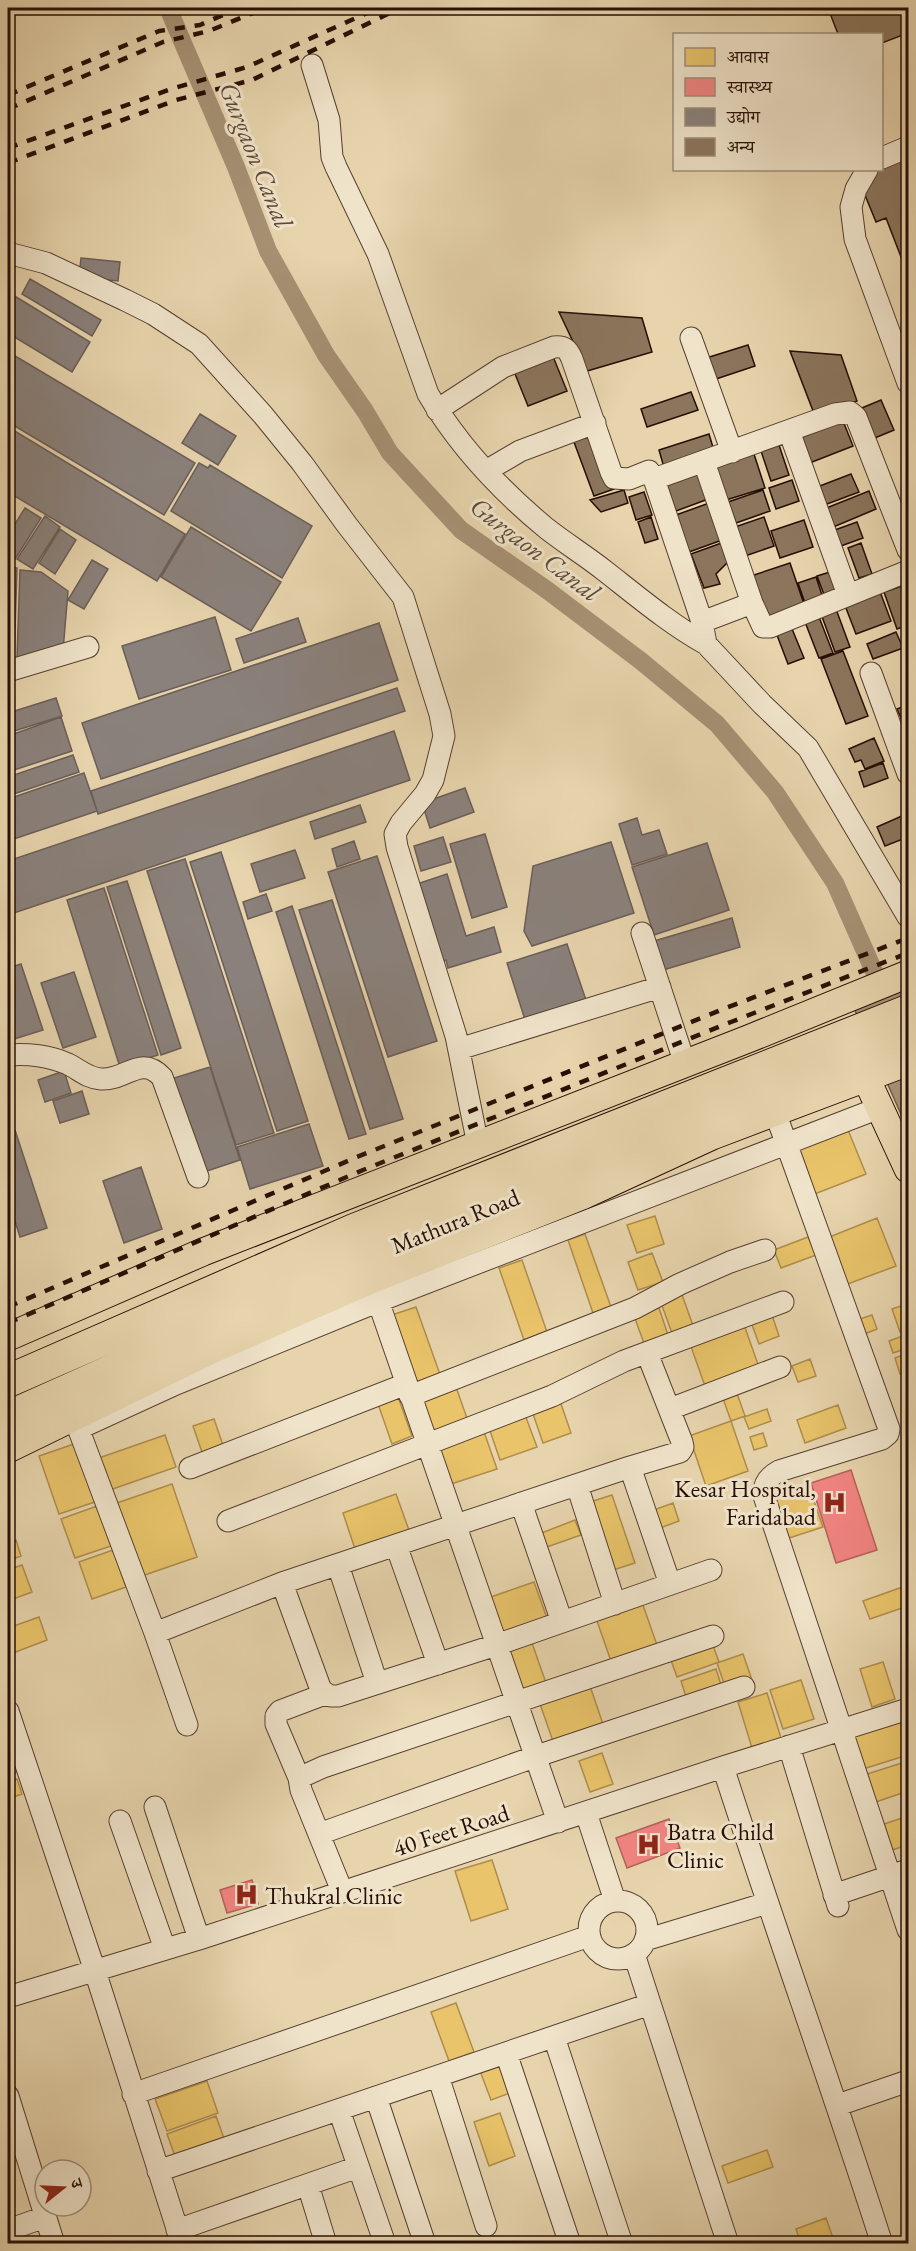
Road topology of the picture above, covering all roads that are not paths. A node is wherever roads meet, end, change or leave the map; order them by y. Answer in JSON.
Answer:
{"nodes":[{"id":1,"x":312,"y":65,"type":"dead end"},
{"id":2,"x":909,"y":147,"type":"edge"},
{"id":3,"x":883,"y":158,"type":"edge"},
{"id":4,"x":866,"y":171,"type":"edge"},
{"id":5,"x":8,"y":253,"type":"edge"},
{"id":6,"x":692,"y":338,"type":"dead end"},
{"id":7,"x":909,"y":383,"type":"edge"},
{"id":8,"x":437,"y":410,"type":"junction"},
{"id":9,"x":595,"y":423,"type":"junction"},
{"id":10,"x":789,"y":431,"type":"junction"},
{"id":11,"x":732,"y":452,"type":"junction"},
{"id":12,"x":704,"y":462,"type":"junction"},
{"id":13,"x":486,"y":471,"type":"junction"},
{"id":14,"x":654,"y":479,"type":"junction"},
{"id":15,"x":909,"y":550,"type":"edge"},
{"id":16,"x":909,"y":571,"type":"edge"},
{"id":17,"x":848,"y":595,"type":"junction"},
{"id":18,"x":752,"y":603,"type":"junction"},
{"id":19,"x":702,"y":622,"type":"junction"},
{"id":20,"x":706,"y":644,"type":"junction"},
{"id":21,"x":88,"y":647,"type":"dead end"},
{"id":22,"x":8,"y":670,"type":"edge"},
{"id":23,"x":871,"y":673,"type":"dead end"},
{"id":24,"x":909,"y":774,"type":"edge"},
{"id":25,"x":909,"y":917,"type":"edge"},
{"id":26,"x":642,"y":933,"type":"dead end"},
{"id":27,"x":909,"y":974,"type":"edge"},
{"id":28,"x":660,"y":987,"type":"junction"},
{"id":29,"x":909,"y":1011,"type":"edge"},
{"id":30,"x":909,"y":1037,"type":"edge"},
{"id":31,"x":459,"y":1049,"type":"junction"},
{"id":32,"x":8,"y":1055,"type":"edge"},
{"id":33,"x":867,"y":1060,"type":"junction"},
{"id":34,"x":909,"y":1062,"type":"edge"},
{"id":35,"x":685,"y":1064,"type":"junction"},
{"id":36,"x":879,"y":1108,"type":"junction"},
{"id":37,"x":775,"y":1112,"type":"junction"},
{"id":38,"x":787,"y":1142,"type":"junction"},
{"id":39,"x":478,"y":1145,"type":"junction"},
{"id":40,"x":909,"y":1169,"type":"edge"},
{"id":41,"x":198,"y":1176,"type":"dead end"},
{"id":42,"x":765,"y":1250,"type":"dead end"},
{"id":43,"x":375,"y":1291,"type":"junction"},
{"id":44,"x":783,"y":1302,"type":"dead end"},
{"id":45,"x":8,"y":1337,"type":"edge"},
{"id":46,"x":647,"y":1353,"type":"junction"},
{"id":47,"x":780,"y":1367,"type":"dead end"},
{"id":48,"x":8,"y":1381,"type":"edge"},
{"id":49,"x":408,"y":1390,"type":"junction"},
{"id":50,"x":670,"y":1408,"type":"junction"},
{"id":51,"x":8,"y":1417,"type":"edge"},
{"id":52,"x":77,"y":1423,"type":"junction"},
{"id":53,"x":428,"y":1445,"type":"junction"},
{"id":54,"x":8,"y":1449,"type":"edge"},
{"id":55,"x":630,"y":1467,"type":"junction"},
{"id":56,"x":190,"y":1468,"type":"dead end"},
{"id":57,"x":577,"y":1485,"type":"junction"},
{"id":58,"x":521,"y":1503,"type":"junction"},
{"id":59,"x":228,"y":1521,"type":"dead end"},
{"id":60,"x":456,"y":1525,"type":"junction"},
{"id":61,"x":396,"y":1545,"type":"junction"},
{"id":62,"x":338,"y":1565,"type":"junction"},
{"id":63,"x":711,"y":1570,"type":"dead end"},
{"id":64,"x":282,"y":1583,"type":"junction"},
{"id":65,"x":670,"y":1584,"type":"junction"},
{"id":66,"x":615,"y":1604,"type":"junction"},
{"id":67,"x":562,"y":1622,"type":"junction"},
{"id":68,"x":155,"y":1633,"type":"junction"},
{"id":69,"x":713,"y":1636,"type":"dead end"},
{"id":70,"x":496,"y":1645,"type":"junction"},
{"id":71,"x":438,"y":1664,"type":"junction"},
{"id":72,"x":377,"y":1683,"type":"junction"},
{"id":73,"x":744,"y":1687,"type":"dead end"},
{"id":74,"x":326,"y":1695,"type":"junction"},
{"id":75,"x":516,"y":1703,"type":"junction"},
{"id":76,"x":909,"y":1709,"type":"edge"},
{"id":77,"x":8,"y":1711,"type":"edge"},
{"id":78,"x":187,"y":1725,"type":"dead end"},
{"id":79,"x":842,"y":1729,"type":"junction"},
{"id":80,"x":789,"y":1746,"type":"junction"},
{"id":81,"x":534,"y":1757,"type":"junction"},
{"id":82,"x":723,"y":1767,"type":"junction"},
{"id":83,"x":299,"y":1778,"type":"junction"},
{"id":84,"x":155,"y":1807,"type":"dead end"},
{"id":85,"x":586,"y":1813,"type":"junction"},
{"id":86,"x":120,"y":1821,"type":"dead end"},
{"id":87,"x":558,"y":1822,"type":"junction"},
{"id":88,"x":319,"y":1834,"type":"junction"},
{"id":89,"x":900,"y":1873,"type":"edge"},
{"id":90,"x":342,"y":1891,"type":"junction"},
{"id":91,"x":615,"y":1901,"type":"junction"},
{"id":92,"x":767,"y":1903,"type":"junction"},
{"id":93,"x":909,"y":1930,"type":"edge"},
{"id":94,"x":590,"y":1936,"type":"junction"},
{"id":95,"x":199,"y":1939,"type":"junction"},
{"id":96,"x":640,"y":1947,"type":"junction"},
{"id":97,"x":165,"y":1949,"type":"junction"},
{"id":98,"x":95,"y":1971,"type":"junction"},
{"id":99,"x":8,"y":1997,"type":"edge"},
{"id":100,"x":650,"y":2004,"type":"junction"},
{"id":101,"x":554,"y":2037,"type":"junction"},
{"id":102,"x":506,"y":2053,"type":"junction"},
{"id":103,"x":438,"y":2076,"type":"junction"},
{"id":104,"x":909,"y":2081,"type":"edge"},
{"id":105,"x":133,"y":2094,"type":"junction"},
{"id":106,"x":376,"y":2097,"type":"junction"},
{"id":107,"x":838,"y":2105,"type":"junction"},
{"id":108,"x":10,"y":2109,"type":"edge"},
{"id":109,"x":339,"y":2110,"type":"junction"},
{"id":110,"x":358,"y":2167,"type":"junction"},
{"id":111,"x":158,"y":2171,"type":"junction"},
{"id":112,"x":33,"y":2180,"type":"edge"},
{"id":113,"x":308,"y":2185,"type":"junction"},
{"id":114,"x":42,"y":2218,"type":"edge"},
{"id":115,"x":45,"y":2218,"type":"edge"},
{"id":116,"x":486,"y":2226,"type":"dead end"},
{"id":117,"x":8,"y":2230,"type":"edge"},
{"id":118,"x":180,"y":2237,"type":"edge"},
{"id":119,"x":54,"y":2244,"type":"edge"},
{"id":120,"x":326,"y":2244,"type":"edge"},
{"id":121,"x":385,"y":2244,"type":"edge"},
{"id":122,"x":425,"y":2244,"type":"edge"},
{"id":123,"x":570,"y":2244,"type":"edge"},
{"id":124,"x":622,"y":2244,"type":"edge"},
{"id":125,"x":728,"y":2244,"type":"edge"},
{"id":126,"x":882,"y":2244,"type":"edge"}],
"edges":[{"from":1,"to":8,"type":"street"},
{"from":2,"to":3,"type":"street"},
{"from":4,"to":7,"type":"street"},
{"from":5,"to":31,"type":"street"},
{"from":6,"to":11,"type":"street"},
{"from":8,"to":9,"type":"street"},
{"from":8,"to":13,"type":"street"},
{"from":9,"to":13,"type":"street"},
{"from":9,"to":14,"type":"street"},
{"from":10,"to":11,"type":"street"},
{"from":10,"to":15,"type":"street"},
{"from":10,"to":17,"type":"street"},
{"from":11,"to":12,"type":"street"},
{"from":12,"to":14,"type":"street"},
{"from":12,"to":18,"type":"street"},
{"from":13,"to":20,"type":"street"},
{"from":14,"to":19,"type":"street"},
{"from":16,"to":17,"type":"street"},
{"from":17,"to":18,"type":"street"},
{"from":18,"to":19,"type":"street"},
{"from":19,"to":20,"type":"street"},
{"from":20,"to":25,"type":"street"},
{"from":21,"to":22,"type":"street"},
{"from":23,"to":24,"type":"street"},
{"from":26,"to":28,"type":"street"},
{"from":27,"to":35,"type":"main road"},
{"from":28,"to":31,"type":"street"},
{"from":28,"to":35,"type":"street"},
{"from":29,"to":33,"type":"highway","name":"Mathura Road"},
{"from":30,"to":33,"type":"highway","name":"Mathura Road"},
{"from":31,"to":39,"type":"street"},
{"from":32,"to":41,"type":"street"},
{"from":33,"to":34,"type":"main road"},
{"from":33,"to":36,"type":"main road"},
{"from":33,"to":37,"type":"main road"},
{"from":33,"to":48,"type":"highway","name":"Mathura Road"},
{"from":33,"to":51,"type":"highway","name":"Mathura Road"},
{"from":35,"to":39,"type":"main road"},
{"from":36,"to":38,"type":"street"},
{"from":36,"to":40,"type":"main road"},
{"from":37,"to":38,"type":"street"},
{"from":37,"to":43,"type":"main road"},
{"from":38,"to":43,"type":"street"},
{"from":38,"to":79,"type":"street"},
{"from":39,"to":45,"type":"main road"},
{"from":42,"to":49,"type":"street"},
{"from":43,"to":49,"type":"street"},
{"from":43,"to":52,"type":"main road"},
{"from":44,"to":46,"type":"street"},
{"from":46,"to":50,"type":"street"},
{"from":46,"to":53,"type":"street"},
{"from":47,"to":50,"type":"street"},
{"from":49,"to":53,"type":"street"},
{"from":49,"to":56,"type":"street"},
{"from":50,"to":55,"type":"street"},
{"from":52,"to":54,"type":"main road"},
{"from":52,"to":68,"type":"street"},
{"from":53,"to":59,"type":"street"},
{"from":53,"to":60,"type":"street"},
{"from":55,"to":57,"type":"street"},
{"from":55,"to":65,"type":"street"},
{"from":57,"to":58,"type":"street"},
{"from":57,"to":66,"type":"street"},
{"from":58,"to":60,"type":"street"},
{"from":58,"to":67,"type":"street"},
{"from":60,"to":61,"type":"street"},
{"from":60,"to":70,"type":"street"},
{"from":61,"to":62,"type":"street"},
{"from":61,"to":71,"type":"street"},
{"from":62,"to":64,"type":"street"},
{"from":62,"to":72,"type":"street"},
{"from":63,"to":65,"type":"street"},
{"from":64,"to":68,"type":"street"},
{"from":64,"to":74,"type":"street"},
{"from":65,"to":66,"type":"street"},
{"from":66,"to":67,"type":"street"},
{"from":67,"to":70,"type":"street"},
{"from":68,"to":78,"type":"street"},
{"from":69,"to":75,"type":"street"},
{"from":70,"to":71,"type":"street"},
{"from":70,"to":75,"type":"street"},
{"from":71,"to":72,"type":"street"},
{"from":72,"to":74,"type":"street"},
{"from":73,"to":81,"type":"street"},
{"from":74,"to":83,"type":"street"},
{"from":75,"to":81,"type":"street"},
{"from":75,"to":83,"type":"street"},
{"from":76,"to":79,"type":"street","name":"40 Feet Road"},
{"from":77,"to":98,"type":"street"},
{"from":79,"to":80,"type":"street","name":"40 Feet Road"},
{"from":79,"to":89,"type":"street"},
{"from":80,"to":82,"type":"street","name":"40 Feet Road"},
{"from":80,"to":89,"type":"street"},
{"from":81,"to":87,"type":"street"},
{"from":81,"to":88,"type":"street"},
{"from":82,"to":85,"type":"street","name":"40 Feet Road"},
{"from":82,"to":92,"type":"street"},
{"from":83,"to":88,"type":"street"},
{"from":84,"to":95,"type":"street"},
{"from":85,"to":87,"type":"street","name":"40 Feet Road"},
{"from":85,"to":91,"type":"street"},
{"from":86,"to":97,"type":"street"},
{"from":87,"to":90,"type":"street","name":"40 Feet Road"},
{"from":88,"to":90,"type":"street"},
{"from":89,"to":93,"type":"street"},
{"from":90,"to":95,"type":"street","name":"40 Feet Road"},
{"from":91,"to":94,"type":"street"},
{"from":91,"to":96,"type":"street"},
{"from":92,"to":96,"type":"street"},
{"from":92,"to":107,"type":"street"},
{"from":94,"to":96,"type":"street"},
{"from":94,"to":105,"type":"street"},
{"from":95,"to":97,"type":"street","name":"40 Feet Road"},
{"from":96,"to":100,"type":"street"},
{"from":97,"to":98,"type":"street","name":"40 Feet Road"},
{"from":98,"to":99,"type":"street","name":"40 Feet Road"},
{"from":98,"to":105,"type":"street"},
{"from":100,"to":101,"type":"street"},
{"from":100,"to":125,"type":"street"},
{"from":101,"to":102,"type":"street"},
{"from":101,"to":124,"type":"street"},
{"from":102,"to":103,"type":"street"},
{"from":102,"to":123,"type":"street"},
{"from":103,"to":106,"type":"street"},
{"from":103,"to":116,"type":"street"},
{"from":104,"to":107,"type":"street"},
{"from":105,"to":111,"type":"street"},
{"from":106,"to":109,"type":"street"},
{"from":106,"to":122,"type":"street"},
{"from":107,"to":126,"type":"street"},
{"from":108,"to":112,"type":"street"},
{"from":109,"to":110,"type":"street"},
{"from":109,"to":111,"type":"street"},
{"from":110,"to":113,"type":"street"},
{"from":110,"to":121,"type":"street"},
{"from":111,"to":118,"type":"street"},
{"from":113,"to":118,"type":"street"},
{"from":113,"to":120,"type":"street"},
{"from":114,"to":117,"type":"street"},
{"from":115,"to":119,"type":"street"}]}
